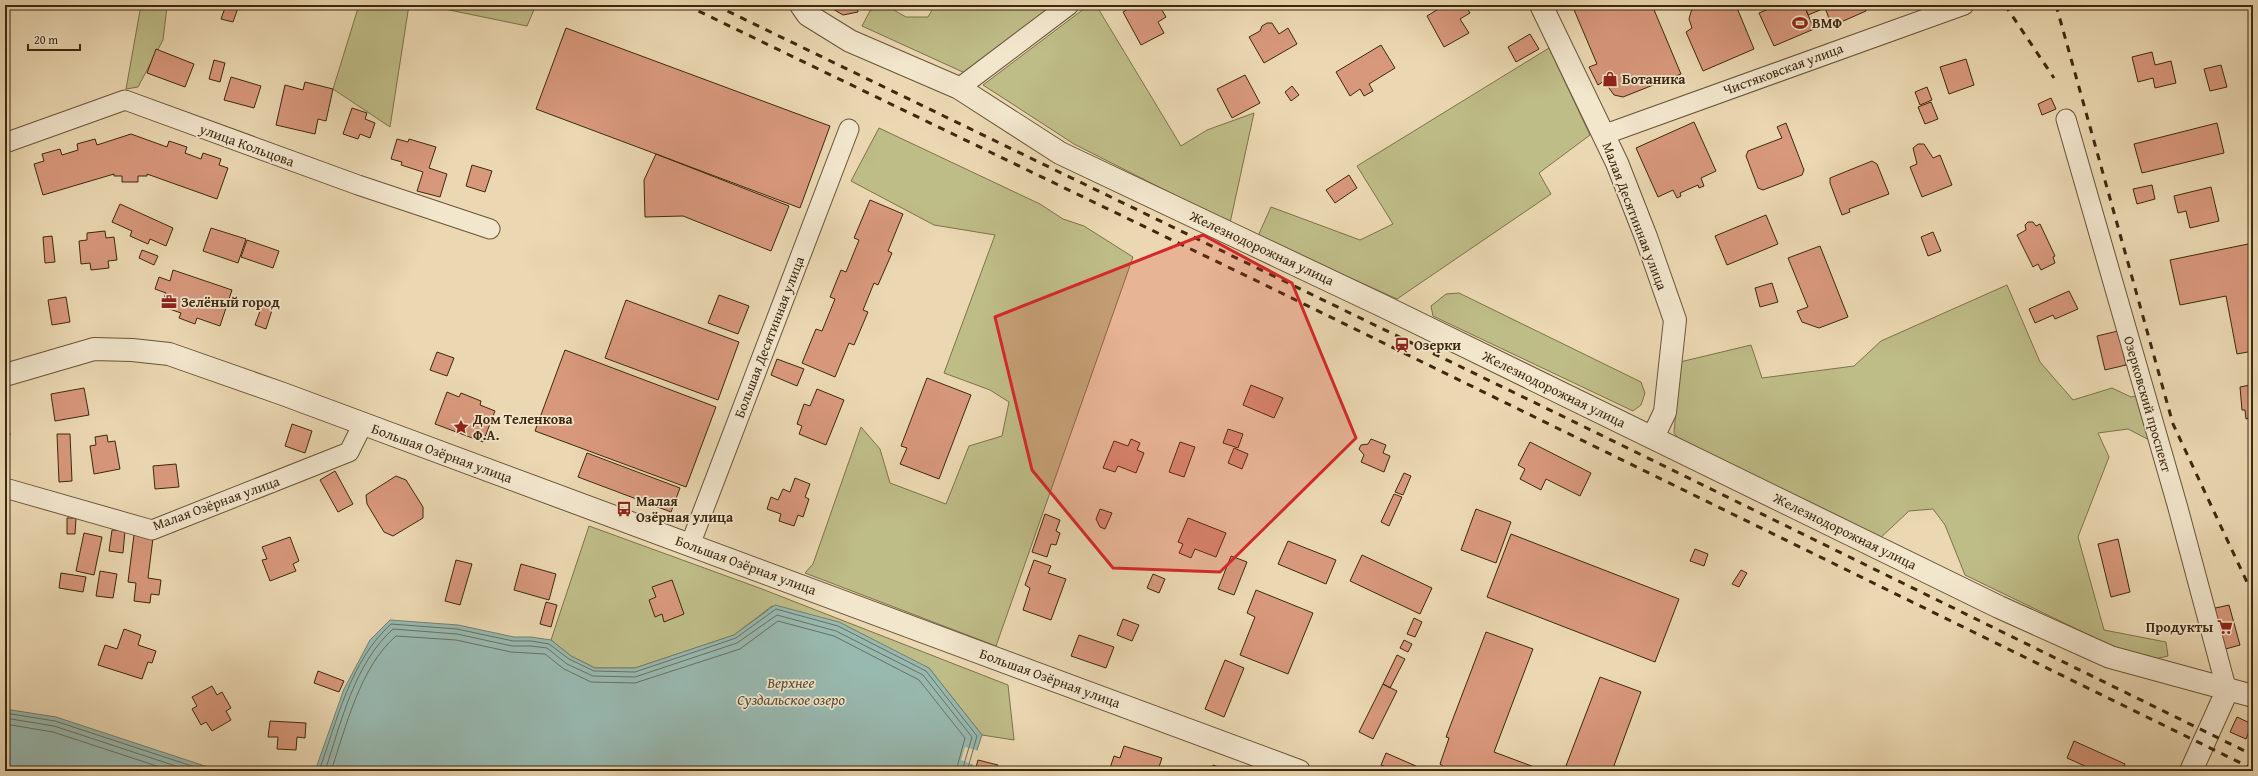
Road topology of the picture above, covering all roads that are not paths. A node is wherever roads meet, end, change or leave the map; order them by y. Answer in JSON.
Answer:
{"nodes":[{"id":1,"x":1069,"y":5,"type":"edge"},
{"id":2,"x":1540,"y":5,"type":"edge"},
{"id":3,"x":1964,"y":5,"type":"edge"},
{"id":4,"x":805,"y":10,"type":"edge"},
{"id":5,"x":959,"y":88,"type":"junction"},
{"id":6,"x":2066,"y":119,"type":"dead end"},
{"id":7,"x":849,"y":129,"type":"dead end"},
{"id":8,"x":1603,"y":135,"type":"junction"},
{"id":9,"x":5,"y":143,"type":"edge"},
{"id":10,"x":490,"y":229,"type":"dead end"},
{"id":11,"x":5,"y":376,"type":"edge"},
{"id":12,"x":1665,"y":412,"type":"junction"},
{"id":13,"x":363,"y":424,"type":"junction"},
{"id":14,"x":1653,"y":437,"type":"junction"},
{"id":15,"x":1678,"y":449,"type":"junction"},
{"id":16,"x":5,"y":488,"type":"edge"},
{"id":17,"x":690,"y":545,"type":"junction"},
{"id":18,"x":2227,"y":690,"type":"junction"},
{"id":19,"x":2253,"y":696,"type":"edge"},
{"id":20,"x":1299,"y":771,"type":"edge"},
{"id":21,"x":2191,"y":771,"type":"edge"}],
"edges":[{"from":1,"to":5,"type":"street"},
{"from":2,"to":8,"type":"street","name":"Малая Десятинная улица"},
{"from":3,"to":8,"type":"street","name":"Чистяковская улица"},
{"from":4,"to":5,"type":"street","name":"Железнодорожная улица"},
{"from":5,"to":14,"type":"street","name":"Железнодорожная улица"},
{"from":6,"to":18,"type":"street","name":"Озерковский проспект"},
{"from":7,"to":17,"type":"street","name":"Большая Десятинная улица"},
{"from":8,"to":12,"type":"street","name":"Малая Десятинная улица"},
{"from":9,"to":10,"type":"street","name":"улица Кольцова"},
{"from":11,"to":13,"type":"street","name":"Большая Озёрная улица"},
{"from":12,"to":14,"type":"street","name":"Малая Десятинная улица"},
{"from":12,"to":15,"type":"street"},
{"from":13,"to":16,"type":"street","name":"Малая Озёрная улица"},
{"from":13,"to":17,"type":"street","name":"Большая Озёрная улица"},
{"from":14,"to":15,"type":"street","name":"Железнодорожная улица"},
{"from":15,"to":18,"type":"street","name":"Железнодорожная улица"},
{"from":17,"to":20,"type":"street","name":"Большая Озёрная улица"},
{"from":18,"to":19,"type":"street","name":"Железнодорожная улица"},
{"from":18,"to":21,"type":"street"}]}
